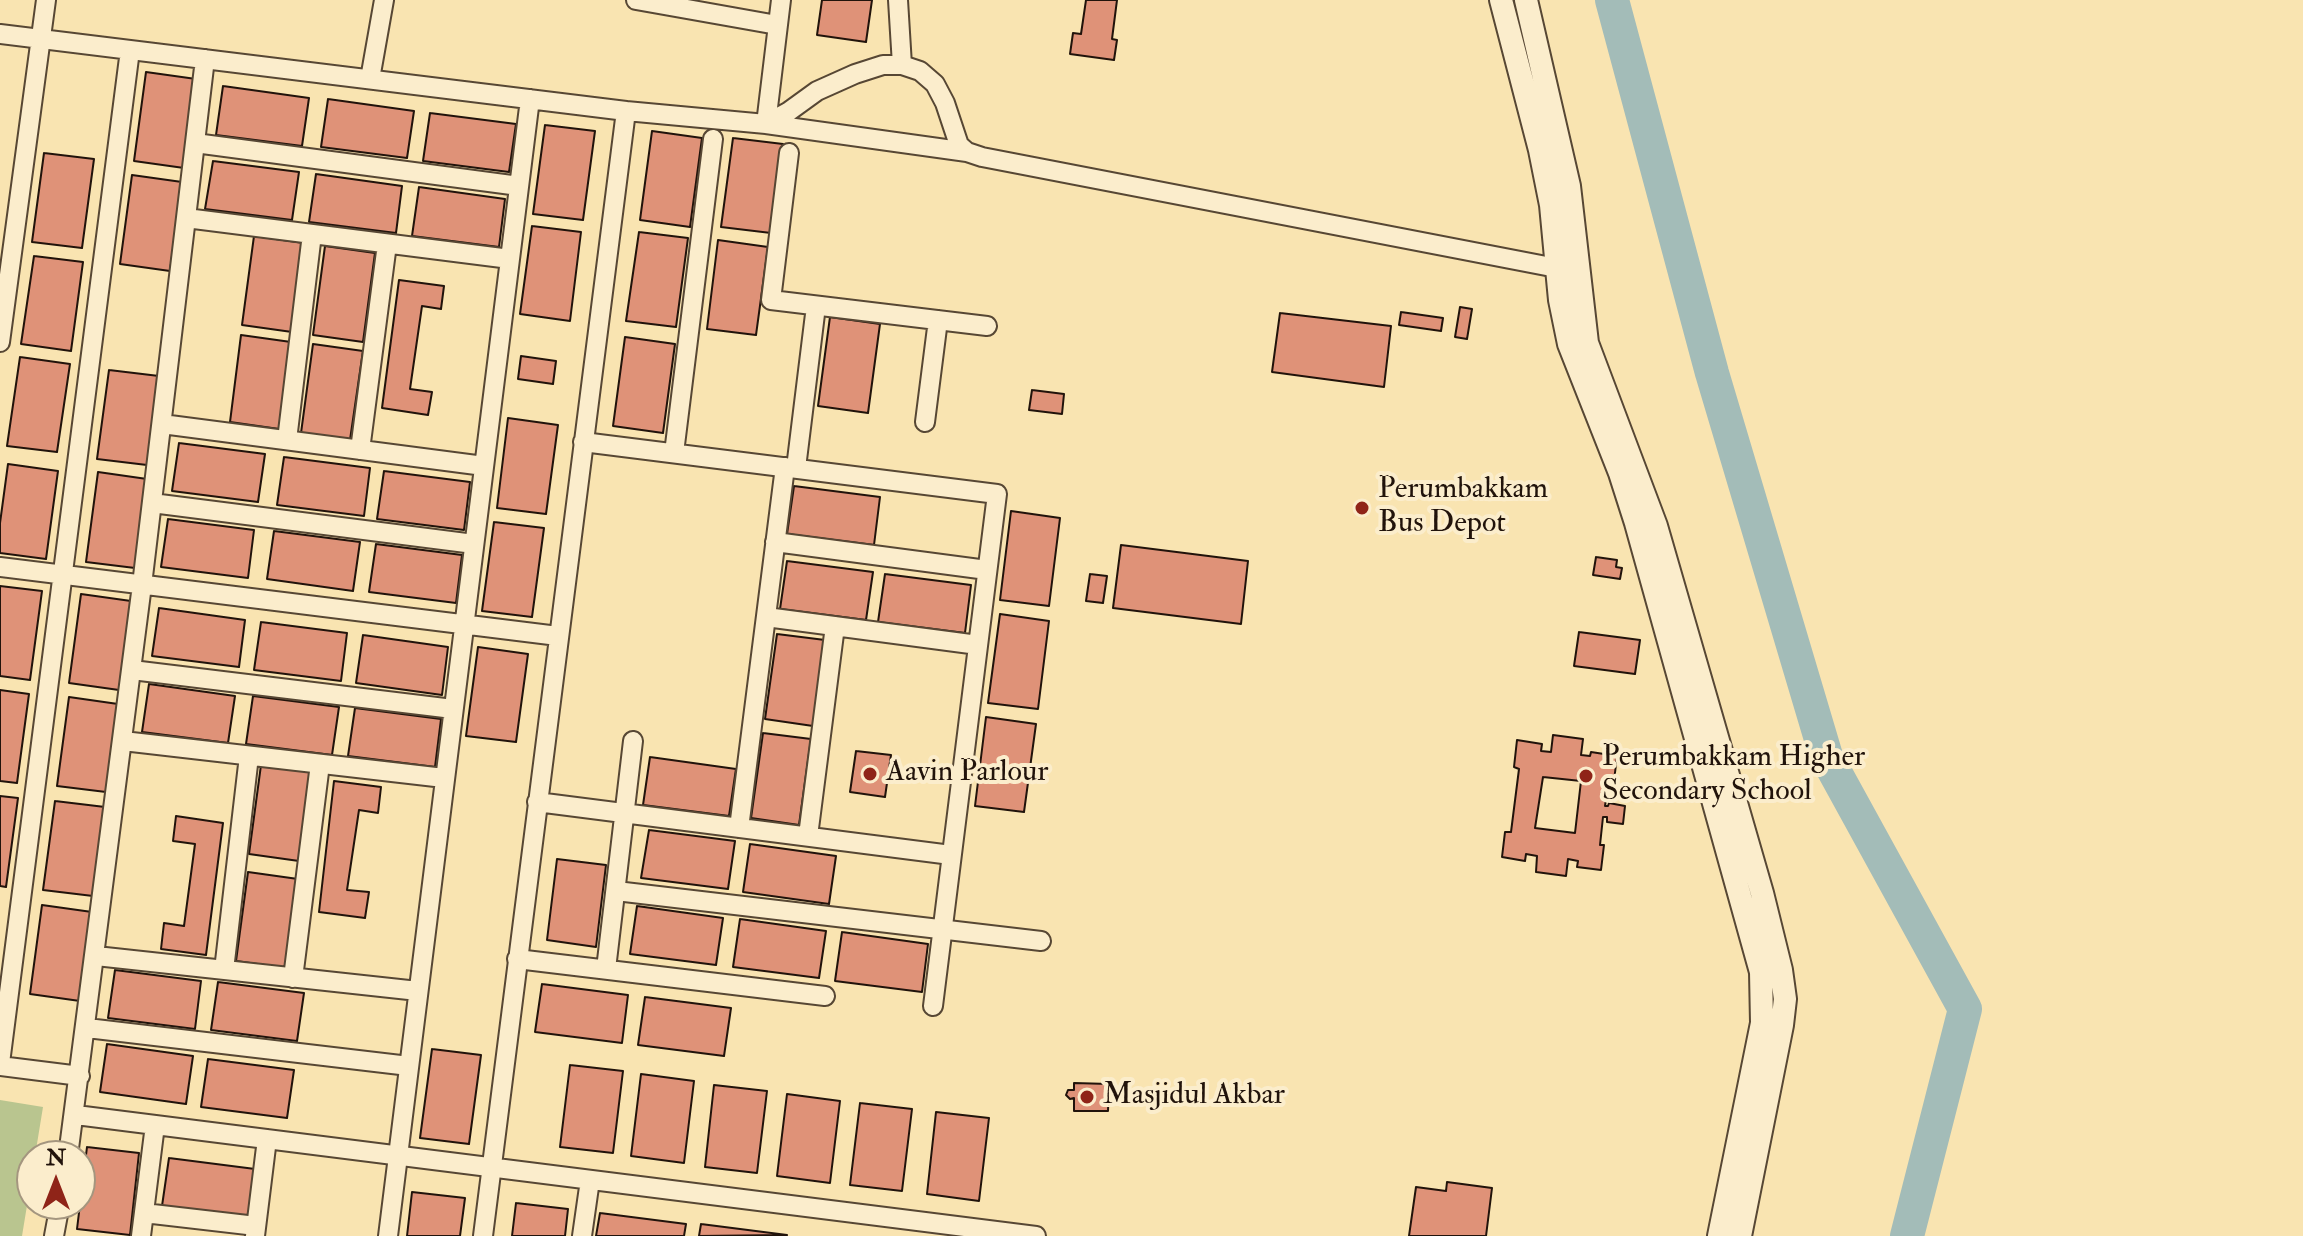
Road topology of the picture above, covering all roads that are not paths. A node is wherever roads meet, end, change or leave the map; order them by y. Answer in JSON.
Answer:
{"nodes":[{"id":1,"x":46,"y":0,"type":"edge"},
{"id":2,"x":384,"y":0,"type":"edge"},
{"id":3,"x":636,"y":0,"type":"edge"},
{"id":4,"x":781,"y":0,"type":"edge"},
{"id":5,"x":898,"y":0,"type":"edge"},
{"id":6,"x":1501,"y":0,"type":"edge"},
{"id":7,"x":1526,"y":0,"type":"edge"},
{"id":8,"x":777,"y":25,"type":"junction"},
{"id":9,"x":0,"y":34,"type":"edge"},
{"id":10,"x":40,"y":39,"type":"junction"},
{"id":11,"x":130,"y":50,"type":"junction"},
{"id":12,"x":205,"y":59,"type":"junction"},
{"id":13,"x":902,"y":65,"type":"junction"},
{"id":14,"x":370,"y":79,"type":"junction"},
{"id":15,"x":530,"y":99,"type":"junction"},
{"id":16,"x":626,"y":111,"type":"junction"},
{"id":17,"x":766,"y":124,"type":"junction"},
{"id":18,"x":713,"y":139,"type":"dead end"},
{"id":19,"x":195,"y":143,"type":"junction"},
{"id":20,"x":967,"y":152,"type":"junction"},
{"id":21,"x":789,"y":153,"type":"dead end"},
{"id":22,"x":519,"y":186,"type":"junction"},
{"id":23,"x":9,"y":202,"type":"edge"},
{"id":24,"x":186,"y":218,"type":"junction"},
{"id":25,"x":312,"y":234,"type":"junction"},
{"id":26,"x":387,"y":244,"type":"junction"},
{"id":27,"x":510,"y":259,"type":"junction"},
{"id":28,"x":1568,"y":271,"type":"junction"},
{"id":29,"x":816,"y":306,"type":"junction"},
{"id":30,"x":938,"y":320,"type":"junction"},
{"id":31,"x":987,"y":326,"type":"dead end"},
{"id":32,"x":1,"y":330,"type":"edge"},
{"id":33,"x":925,"y":422,"type":"dead end"},
{"id":34,"x":162,"y":424,"type":"junction"},
{"id":35,"x":287,"y":440,"type":"junction"},
{"id":36,"x":583,"y":442,"type":"junction"},
{"id":37,"x":360,"y":450,"type":"junction"},
{"id":38,"x":674,"y":453,"type":"junction"},
{"id":39,"x":484,"y":466,"type":"junction"},
{"id":40,"x":790,"y":468,"type":"junction"},
{"id":41,"x":152,"y":503,"type":"junction"},
{"id":42,"x":775,"y":542,"type":"junction"},
{"id":43,"x":474,"y":544,"type":"junction"},
{"id":44,"x":0,"y":567,"type":"edge"},
{"id":45,"x":987,"y":570,"type":"junction"},
{"id":46,"x":62,"y":575,"type":"junction"},
{"id":47,"x":142,"y":585,"type":"junction"},
{"id":48,"x":766,"y":617,"type":"junction"},
{"id":49,"x":463,"y":625,"type":"junction"},
{"id":50,"x":835,"y":626,"type":"junction"},
{"id":51,"x":558,"y":636,"type":"junction"},
{"id":52,"x":978,"y":645,"type":"junction"},
{"id":53,"x":132,"y":670,"type":"junction"},
{"id":54,"x":453,"y":709,"type":"junction"},
{"id":55,"x":123,"y":741,"type":"junction"},
{"id":56,"x":633,"y":741,"type":"dead end"},
{"id":57,"x":249,"y":756,"type":"junction"},
{"id":58,"x":320,"y":764,"type":"junction"},
{"id":59,"x":444,"y":778,"type":"junction"},
{"id":60,"x":537,"y":802,"type":"junction"},
{"id":61,"x":625,"y":813,"type":"junction"},
{"id":62,"x":739,"y":828,"type":"junction"},
{"id":63,"x":808,"y":836,"type":"junction"},
{"id":64,"x":951,"y":855,"type":"junction"},
{"id":65,"x":616,"y":891,"type":"junction"},
{"id":66,"x":942,"y":930,"type":"junction"},
{"id":67,"x":1041,"y":941,"type":"dead end"},
{"id":68,"x":96,"y":956,"type":"junction"},
{"id":69,"x":517,"y":959,"type":"junction"},
{"id":70,"x":606,"y":969,"type":"junction"},
{"id":71,"x":224,"y":970,"type":"junction"},
{"id":72,"x":293,"y":978,"type":"junction"},
{"id":73,"x":418,"y":991,"type":"junction"},
{"id":74,"x":825,"y":996,"type":"dead end"},
{"id":75,"x":933,"y":1006,"type":"dead end"},
{"id":76,"x":87,"y":1028,"type":"junction"},
{"id":77,"x":0,"y":1064,"type":"edge"},
{"id":78,"x":409,"y":1066,"type":"junction"},
{"id":79,"x":80,"y":1076,"type":"junction"},
{"id":80,"x":76,"y":1115,"type":"junction"},
{"id":81,"x":155,"y":1125,"type":"junction"},
{"id":82,"x":267,"y":1139,"type":"junction"},
{"id":83,"x":71,"y":1140,"type":"edge"},
{"id":84,"x":398,"y":1156,"type":"junction"},
{"id":85,"x":491,"y":1168,"type":"junction"},
{"id":86,"x":590,"y":1180,"type":"junction"},
{"id":87,"x":144,"y":1213,"type":"junction"},
{"id":88,"x":900,"y":1228,"type":"edge"},
{"id":89,"x":255,"y":1231,"type":"edge"},
{"id":90,"x":141,"y":1236,"type":"edge"},
{"id":91,"x":388,"y":1236,"type":"edge"},
{"id":92,"x":483,"y":1236,"type":"edge"},
{"id":93,"x":582,"y":1236,"type":"edge"},
{"id":94,"x":1036,"y":1236,"type":"edge"},
{"id":95,"x":1719,"y":1236,"type":"edge"},
{"id":96,"x":1740,"y":1236,"type":"edge"}],
"edges":[{"from":1,"to":10,"type":"street"},
{"from":2,"to":14,"type":"street"},
{"from":3,"to":8,"type":"street"},
{"from":4,"to":8,"type":"street"},
{"from":5,"to":13,"type":"street"},
{"from":6,"to":28,"type":"street"},
{"from":7,"to":28,"type":"street"},
{"from":8,"to":17,"type":"street"},
{"from":9,"to":10,"type":"street"},
{"from":10,"to":11,"type":"street"},
{"from":10,"to":23,"type":"street"},
{"from":11,"to":12,"type":"street"},
{"from":11,"to":46,"type":"street"},
{"from":12,"to":14,"type":"street"},
{"from":12,"to":19,"type":"street"},
{"from":13,"to":17,"type":"street"},
{"from":13,"to":20,"type":"street"},
{"from":14,"to":15,"type":"street"},
{"from":15,"to":16,"type":"street"},
{"from":15,"to":22,"type":"street"},
{"from":16,"to":17,"type":"street"},
{"from":16,"to":36,"type":"street"},
{"from":17,"to":20,"type":"street"},
{"from":18,"to":38,"type":"street"},
{"from":19,"to":22,"type":"street"},
{"from":19,"to":24,"type":"street"},
{"from":20,"to":28,"type":"street"},
{"from":21,"to":29,"type":"street"},
{"from":22,"to":27,"type":"street"},
{"from":23,"to":32,"type":"street"},
{"from":24,"to":25,"type":"street"},
{"from":24,"to":34,"type":"street"},
{"from":25,"to":26,"type":"street"},
{"from":25,"to":35,"type":"street"},
{"from":26,"to":27,"type":"street"},
{"from":26,"to":37,"type":"street"},
{"from":27,"to":39,"type":"street"},
{"from":28,"to":95,"type":"street"},
{"from":28,"to":96,"type":"street"},
{"from":29,"to":30,"type":"street"},
{"from":29,"to":40,"type":"street"},
{"from":30,"to":31,"type":"street"},
{"from":30,"to":33,"type":"street"},
{"from":34,"to":35,"type":"street"},
{"from":34,"to":41,"type":"street"},
{"from":35,"to":37,"type":"street"},
{"from":36,"to":38,"type":"street"},
{"from":36,"to":51,"type":"street"},
{"from":37,"to":39,"type":"street"},
{"from":38,"to":40,"type":"street"},
{"from":39,"to":43,"type":"street"},
{"from":40,"to":42,"type":"street"},
{"from":40,"to":45,"type":"street"},
{"from":41,"to":43,"type":"street"},
{"from":41,"to":47,"type":"street"},
{"from":42,"to":45,"type":"street"},
{"from":42,"to":48,"type":"street"},
{"from":43,"to":49,"type":"street"},
{"from":44,"to":46,"type":"street"},
{"from":45,"to":52,"type":"street"},
{"from":46,"to":47,"type":"street"},
{"from":46,"to":77,"type":"street"},
{"from":47,"to":49,"type":"street"},
{"from":47,"to":53,"type":"street"},
{"from":48,"to":50,"type":"street"},
{"from":48,"to":62,"type":"street"},
{"from":49,"to":51,"type":"street"},
{"from":49,"to":54,"type":"street"},
{"from":50,"to":52,"type":"street"},
{"from":50,"to":63,"type":"street"},
{"from":51,"to":60,"type":"street"},
{"from":52,"to":64,"type":"street"},
{"from":53,"to":54,"type":"street"},
{"from":53,"to":55,"type":"street"},
{"from":54,"to":59,"type":"street"},
{"from":55,"to":57,"type":"street"},
{"from":55,"to":68,"type":"street"},
{"from":56,"to":61,"type":"street"},
{"from":57,"to":58,"type":"street"},
{"from":57,"to":71,"type":"street"},
{"from":58,"to":59,"type":"street"},
{"from":58,"to":72,"type":"street"},
{"from":59,"to":73,"type":"street"},
{"from":60,"to":61,"type":"street"},
{"from":60,"to":69,"type":"street"},
{"from":61,"to":62,"type":"street"},
{"from":61,"to":65,"type":"street"},
{"from":62,"to":63,"type":"street"},
{"from":63,"to":64,"type":"street"},
{"from":64,"to":66,"type":"street"},
{"from":65,"to":66,"type":"street"},
{"from":65,"to":70,"type":"street"},
{"from":66,"to":67,"type":"street"},
{"from":66,"to":75,"type":"street"},
{"from":68,"to":71,"type":"street"},
{"from":68,"to":76,"type":"street"},
{"from":69,"to":70,"type":"street"},
{"from":69,"to":85,"type":"street"},
{"from":70,"to":74,"type":"street"},
{"from":71,"to":72,"type":"street"},
{"from":72,"to":73,"type":"street"},
{"from":73,"to":78,"type":"street"},
{"from":76,"to":78,"type":"street"},
{"from":76,"to":79,"type":"street"},
{"from":77,"to":79,"type":"street"},
{"from":78,"to":84,"type":"street"},
{"from":79,"to":80,"type":"street"},
{"from":80,"to":81,"type":"street"},
{"from":80,"to":83,"type":"street"},
{"from":81,"to":82,"type":"street"},
{"from":81,"to":87,"type":"street"},
{"from":82,"to":84,"type":"street"},
{"from":82,"to":89,"type":"street"},
{"from":84,"to":85,"type":"street"},
{"from":84,"to":91,"type":"street"},
{"from":85,"to":86,"type":"street"},
{"from":85,"to":92,"type":"street"},
{"from":86,"to":88,"type":"street"},
{"from":86,"to":93,"type":"street"},
{"from":87,"to":89,"type":"street"},
{"from":87,"to":90,"type":"street"},
{"from":88,"to":94,"type":"street"}]}
